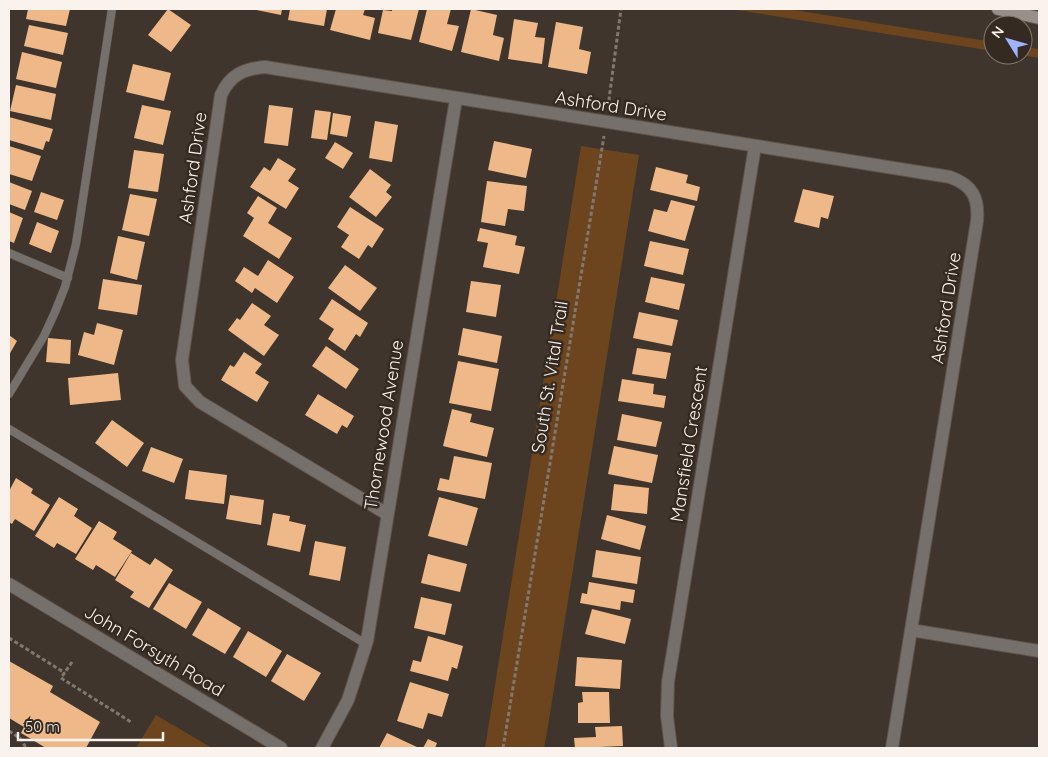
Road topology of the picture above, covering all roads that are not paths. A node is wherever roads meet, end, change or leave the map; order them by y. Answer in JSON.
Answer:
{"nodes":[{"id":1,"x":112,"y":9,"type":"edge"},
{"id":2,"x":998,"y":9,"type":"edge"},
{"id":3,"x":1039,"y":18,"type":"edge"},
{"id":4,"x":456,"y":99,"type":"junction"},
{"id":5,"x":756,"y":146,"type":"junction"},
{"id":6,"x":9,"y":253,"type":"edge"},
{"id":7,"x":68,"y":278,"type":"junction"},
{"id":8,"x":9,"y":394,"type":"edge"},
{"id":9,"x":9,"y":429,"type":"edge"},
{"id":10,"x":387,"y":514,"type":"junction"},
{"id":11,"x":9,"y":584,"type":"edge"},
{"id":12,"x":911,"y":630,"type":"junction"},
{"id":13,"x":366,"y":644,"type":"junction"},
{"id":14,"x":1039,"y":651,"type":"edge"},
{"id":15,"x":281,"y":748,"type":"edge"},
{"id":16,"x":322,"y":748,"type":"edge"},
{"id":17,"x":671,"y":748,"type":"edge"},
{"id":18,"x":892,"y":748,"type":"edge"}],
"edges":[{"from":1,"to":7,"type":"lane"},
{"from":2,"to":3,"type":"main road"},
{"from":4,"to":5,"type":"street","name":"Ashford Drive"},
{"from":4,"to":10,"type":"street","name":"Thornewood Avenue"},
{"from":4,"to":10,"type":"street","name":"Ashford Drive"},
{"from":5,"to":12,"type":"street","name":"Ashford Drive"},
{"from":5,"to":17,"type":"street","name":"Mansfield Crescent"},
{"from":6,"to":7,"type":"lane"},
{"from":7,"to":8,"type":"lane"},
{"from":9,"to":13,"type":"lane"},
{"from":10,"to":13,"type":"street","name":"Thornewood Avenue"},
{"from":11,"to":15,"type":"street","name":"John Forsyth Road"},
{"from":12,"to":14,"type":"street"},
{"from":12,"to":18,"type":"street","name":"Ashford Drive"},
{"from":13,"to":16,"type":"street","name":"Thornewood Avenue"}]}
